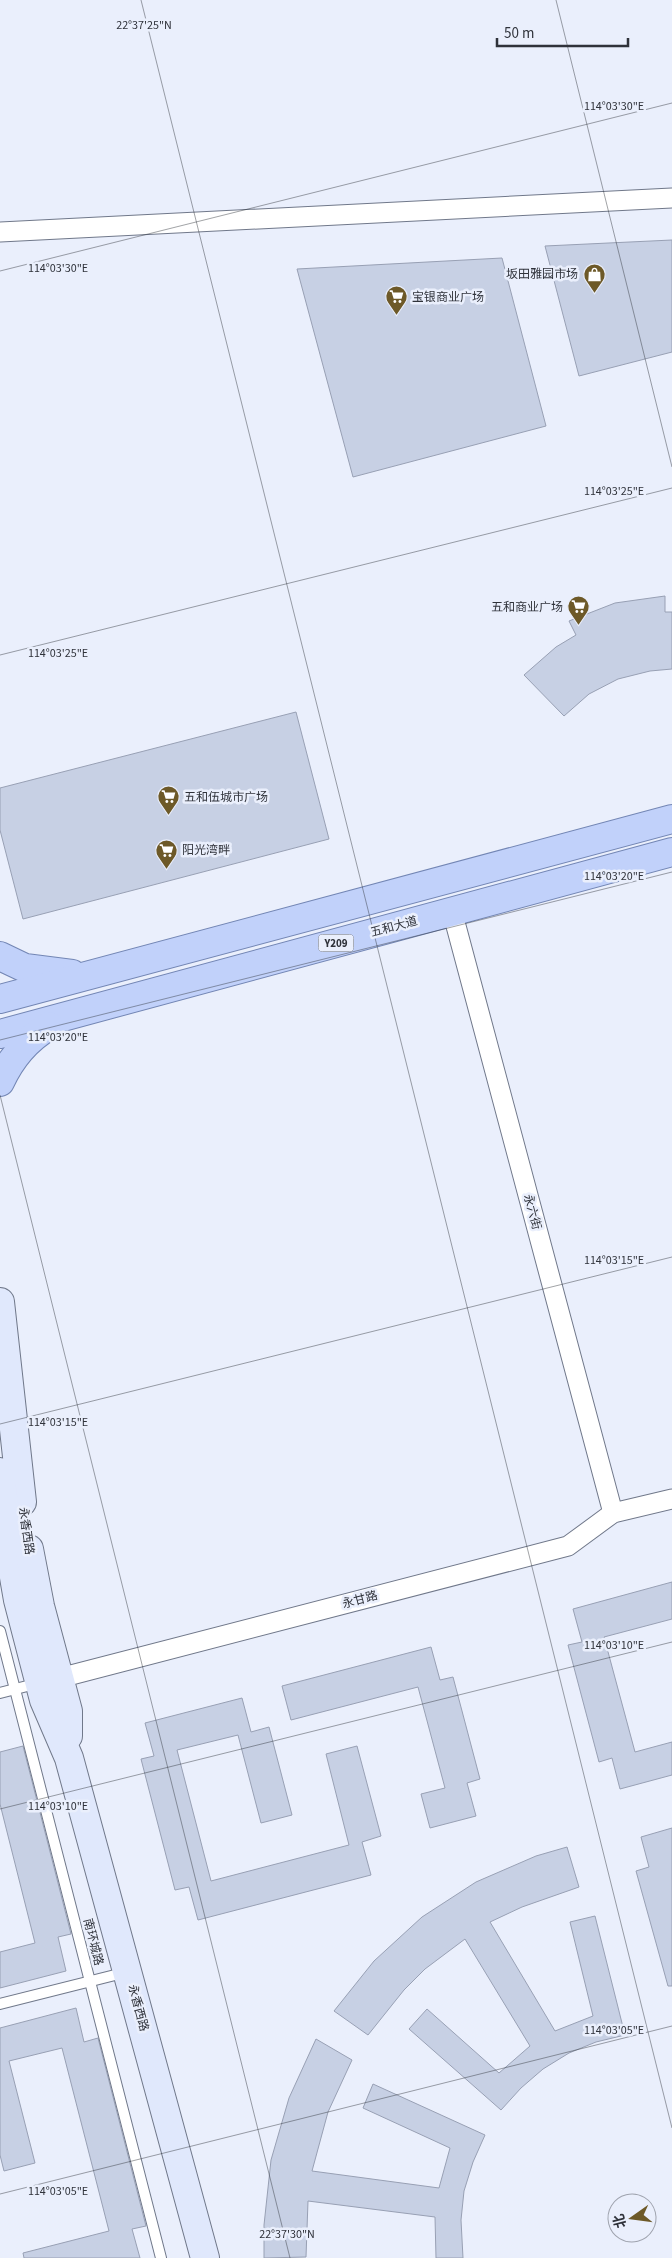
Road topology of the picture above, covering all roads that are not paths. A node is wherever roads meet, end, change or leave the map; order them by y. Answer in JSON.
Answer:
{"nodes":[{"id":1,"x":672,"y":198,"type":"edge"},
{"id":2,"x":0,"y":232,"type":"edge"},
{"id":3,"x":672,"y":819,"type":"edge"},
{"id":4,"x":672,"y":852,"type":"edge"},
{"id":5,"x":452,"y":911,"type":"junction"},
{"id":6,"x":0,"y":956,"type":"edge"},
{"id":7,"x":94,"y":974,"type":"junction"},
{"id":8,"x":0,"y":999,"type":"edge"},
{"id":9,"x":105,"y":1007,"type":"junction"},
{"id":10,"x":70,"y":1017,"type":"junction"},
{"id":11,"x":0,"y":1034,"type":"edge"},
{"id":12,"x":0,"y":1082,"type":"edge"},
{"id":13,"x":0,"y":1302,"type":"edge"},
{"id":14,"x":0,"y":1472,"type":"edge"},
{"id":15,"x":672,"y":1499,"type":"edge"},
{"id":16,"x":612,"y":1513,"type":"junction"},
{"id":17,"x":0,"y":1632,"type":"edge"},
{"id":18,"x":38,"y":1684,"type":"junction"},
{"id":19,"x":0,"y":1693,"type":"edge"},
{"id":20,"x":128,"y":1972,"type":"junction"},
{"id":21,"x":90,"y":1981,"type":"junction"},
{"id":22,"x":0,"y":2004,"type":"edge"},
{"id":23,"x":161,"y":2258,"type":"edge"},
{"id":24,"x":204,"y":2258,"type":"edge"}],
"edges":[{"from":1,"to":2,"type":"street"},
{"from":3,"to":7,"type":"main road"},
{"from":4,"to":5,"type":"main road","name":"五和大道","number":"Y209"},
{"from":5,"to":9,"type":"main road","name":"五和大道","number":"Y209"},
{"from":5,"to":16,"type":"street","name":"永六街"},
{"from":6,"to":7,"type":"main road"},
{"from":7,"to":8,"type":"main road"},
{"from":7,"to":9,"type":"main road"},
{"from":9,"to":10,"type":"main road","name":"五和大道","number":"Y209"},
{"from":10,"to":11,"type":"main road","name":"五和大道","number":"Y209"},
{"from":10,"to":12,"type":"main road"},
{"from":13,"to":18,"type":"main road","name":"永香西路"},
{"from":14,"to":18,"type":"main road","name":"永香西路"},
{"from":15,"to":16,"type":"street","name":"永甘路"},
{"from":16,"to":18,"type":"street","name":"永甘路"},
{"from":17,"to":18,"type":"lane","name":"南环城路"},
{"from":18,"to":19,"type":"lane"},
{"from":18,"to":20,"type":"main road","name":"永香西路"},
{"from":18,"to":21,"type":"lane","name":"南环城路"},
{"from":20,"to":21,"type":"lane"},
{"from":20,"to":24,"type":"main road","name":"永香西路"},
{"from":21,"to":22,"type":"lane"},
{"from":21,"to":23,"type":"lane","name":"南环城路"}]}
